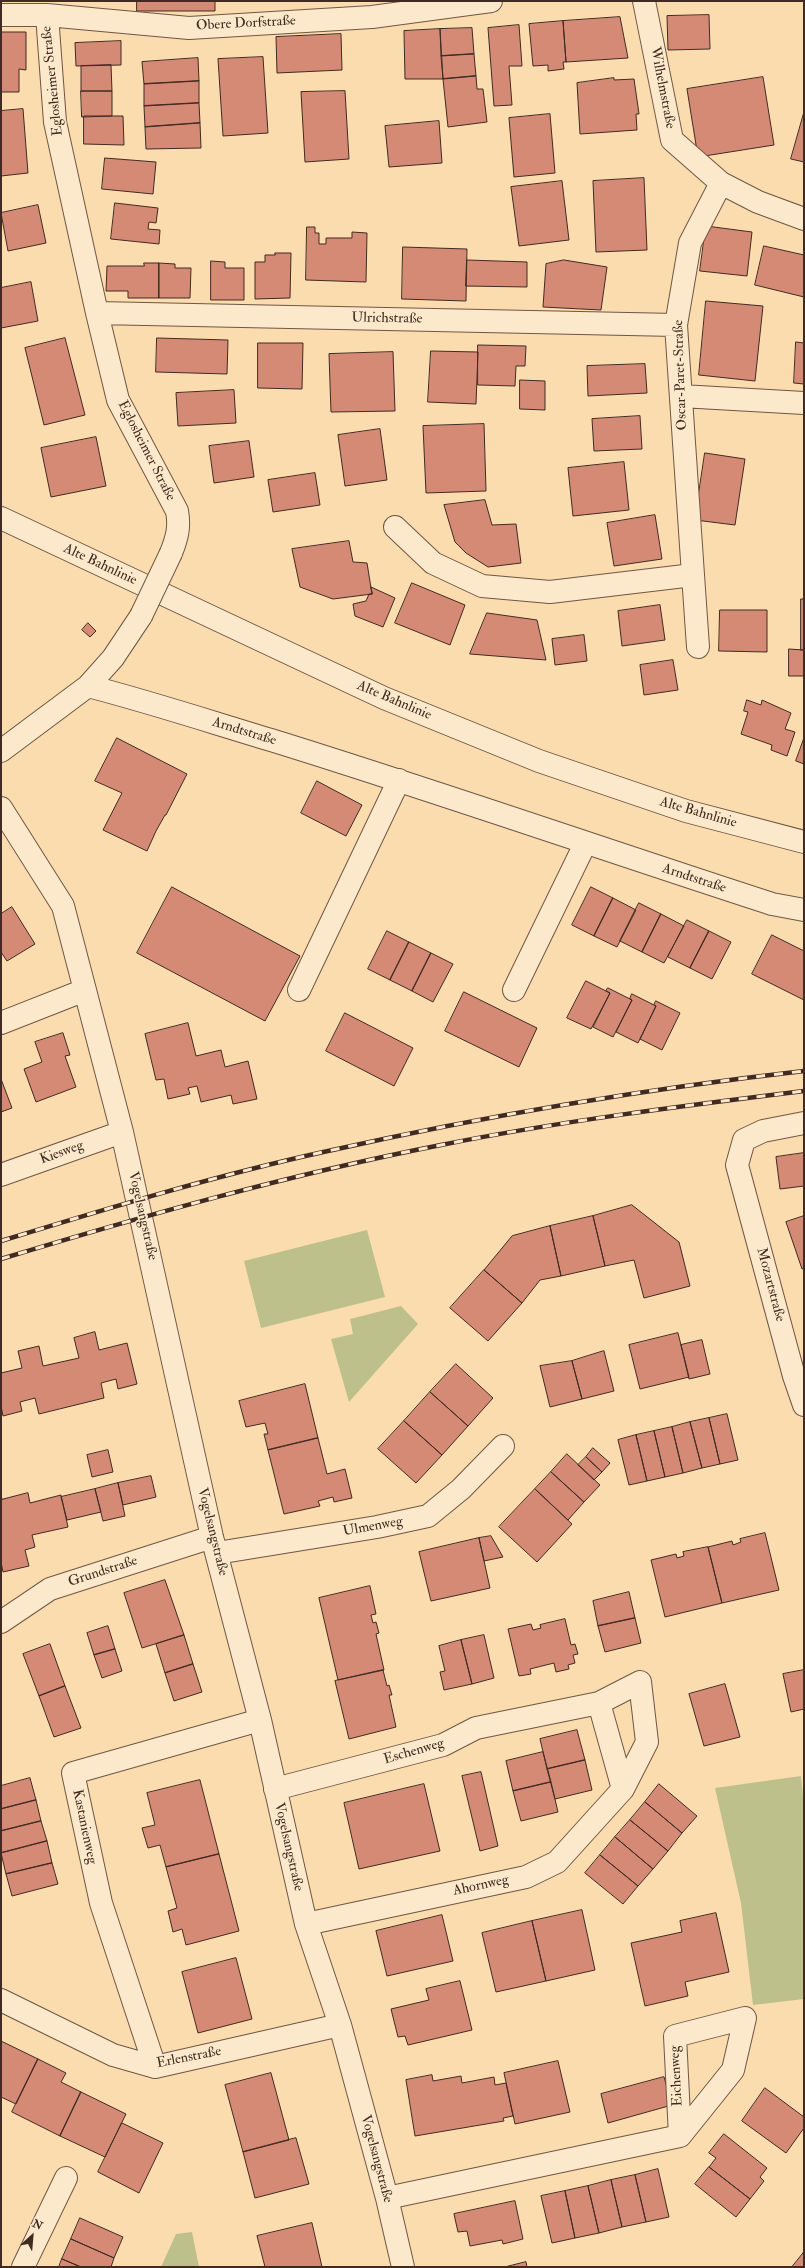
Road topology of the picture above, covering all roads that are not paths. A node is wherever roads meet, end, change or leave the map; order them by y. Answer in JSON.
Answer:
{"nodes":[{"id":1,"x":491,"y":1,"type":"edge"},
{"id":2,"x":644,"y":1,"type":"edge"},
{"id":3,"x":1,"y":15,"type":"edge"},
{"id":4,"x":46,"y":16,"type":"junction"},
{"id":5,"x":721,"y":183,"type":"junction"},
{"id":6,"x":804,"y":219,"type":"edge"},
{"id":7,"x":97,"y":314,"type":"junction"},
{"id":8,"x":676,"y":325,"type":"junction"},
{"id":9,"x":681,"y":396,"type":"junction"},
{"id":10,"x":804,"y":402,"type":"edge"},
{"id":11,"x":1,"y":518,"type":"edge"},
{"id":12,"x":395,"y":527,"type":"dead end"},
{"id":13,"x":693,"y":575,"type":"junction"},
{"id":14,"x":698,"y":647,"type":"dead end"},
{"id":15,"x":88,"y":686,"type":"junction"},
{"id":16,"x":1,"y":751,"type":"edge"},
{"id":17,"x":399,"y":780,"type":"junction"},
{"id":18,"x":1,"y":808,"type":"edge"},
{"id":19,"x":804,"y":842,"type":"edge"},
{"id":20,"x":585,"y":844,"type":"junction"},
{"id":21,"x":804,"y":910,"type":"edge"},
{"id":22,"x":85,"y":990,"type":"junction"},
{"id":23,"x":299,"y":990,"type":"dead end"},
{"id":24,"x":514,"y":990,"type":"dead end"},
{"id":25,"x":1,"y":1024,"type":"edge"},
{"id":26,"x":804,"y":1123,"type":"edge"},
{"id":27,"x":122,"y":1132,"type":"junction"},
{"id":28,"x":1,"y":1175,"type":"edge"},
{"id":29,"x":804,"y":1405,"type":"edge"},
{"id":30,"x":503,"y":1446,"type":"dead end"},
{"id":31,"x":214,"y":1545,"type":"junction"},
{"id":32,"x":1,"y":1622,"type":"edge"},
{"id":33,"x":599,"y":1703,"type":"junction"},
{"id":34,"x":260,"y":1720,"type":"junction"},
{"id":35,"x":275,"y":1789,"type":"junction"},
{"id":36,"x":623,"y":1789,"type":"junction"},
{"id":37,"x":306,"y":1924,"type":"junction"},
{"id":38,"x":1,"y":2000,"type":"edge"},
{"id":39,"x":340,"y":2025,"type":"junction"},
{"id":40,"x":155,"y":2067,"type":"junction"},
{"id":41,"x":680,"y":2136,"type":"junction"},
{"id":42,"x":66,"y":2178,"type":"dead end"},
{"id":43,"x":387,"y":2198,"type":"junction"},
{"id":44,"x":23,"y":2267,"type":"edge"},
{"id":45,"x":403,"y":2267,"type":"edge"}],
"edges":[{"from":1,"to":4,"type":"street","name":"Obere Dorfstraße"},
{"from":2,"to":5,"type":"street","name":"Wilhelmstraße"},
{"from":3,"to":4,"type":"street","name":"Obere Dorfstraße"},
{"from":4,"to":7,"type":"street","name":"Eglosheimer Straße"},
{"from":5,"to":6,"type":"street","name":"Wilhelmstraße"},
{"from":5,"to":8,"type":"street","name":"Oscar-Paret-Straße"},
{"from":7,"to":8,"type":"street","name":"Ulrichstraße"},
{"from":7,"to":15,"type":"street","name":"Eglosheimer Straße","bridge":true},
{"from":8,"to":9,"type":"street","name":"Oscar-Paret-Straße"},
{"from":9,"to":10,"type":"street"},
{"from":9,"to":13,"type":"street","name":"Oscar-Paret-Straße"},
{"from":11,"to":19,"type":"street","name":"Alte Bahnlinie"},
{"from":12,"to":13,"type":"street"},
{"from":13,"to":14,"type":"street","name":"Oscar-Paret-Straße"},
{"from":15,"to":16,"type":"street","name":"Eglosheimer Straße"},
{"from":15,"to":17,"type":"street","name":"Arndtstraße"},
{"from":17,"to":20,"type":"street","name":"Arndtstraße"},
{"from":17,"to":23,"type":"street"},
{"from":18,"to":22,"type":"street","name":"Vogelsangstraße"},
{"from":20,"to":21,"type":"street","name":"Arndtstraße"},
{"from":20,"to":24,"type":"street"},
{"from":22,"to":25,"type":"street"},
{"from":22,"to":27,"type":"street","name":"Vogelsangstraße"},
{"from":26,"to":29,"type":"street","name":"Mozartstraße"},
{"from":27,"to":28,"type":"street","name":"Kiesweg"},
{"from":27,"to":31,"type":"street","name":"Vogelsangstraße"},
{"from":30,"to":31,"type":"street","name":"Ulmenweg"},
{"from":31,"to":32,"type":"street","name":"Grundstraße"},
{"from":31,"to":34,"type":"street","name":"Vogelsangstraße"},
{"from":33,"to":35,"type":"street","name":"Eschenweg"},
{"from":33,"to":36,"type":"street"},
{"from":33,"to":36,"type":"street","name":"Ahornweg"},
{"from":34,"to":35,"type":"street","name":"Vogelsangstraße"},
{"from":34,"to":40,"type":"street","name":"Kastanienweg"},
{"from":35,"to":37,"type":"street","name":"Vogelsangstraße"},
{"from":36,"to":37,"type":"street","name":"Ahornweg"},
{"from":37,"to":39,"type":"street","name":"Vogelsangstraße"},
{"from":38,"to":40,"type":"street","name":"Erlenstraße"},
{"from":39,"to":40,"type":"street","name":"Erlenstraße"},
{"from":39,"to":43,"type":"street","name":"Vogelsangstraße"},
{"from":41,"to":41,"type":"street","name":"Eichenweg"},
{"from":41,"to":43,"type":"street"},
{"from":42,"to":44,"type":"street"},
{"from":43,"to":45,"type":"street","name":"Vogelsangstraße"}]}
